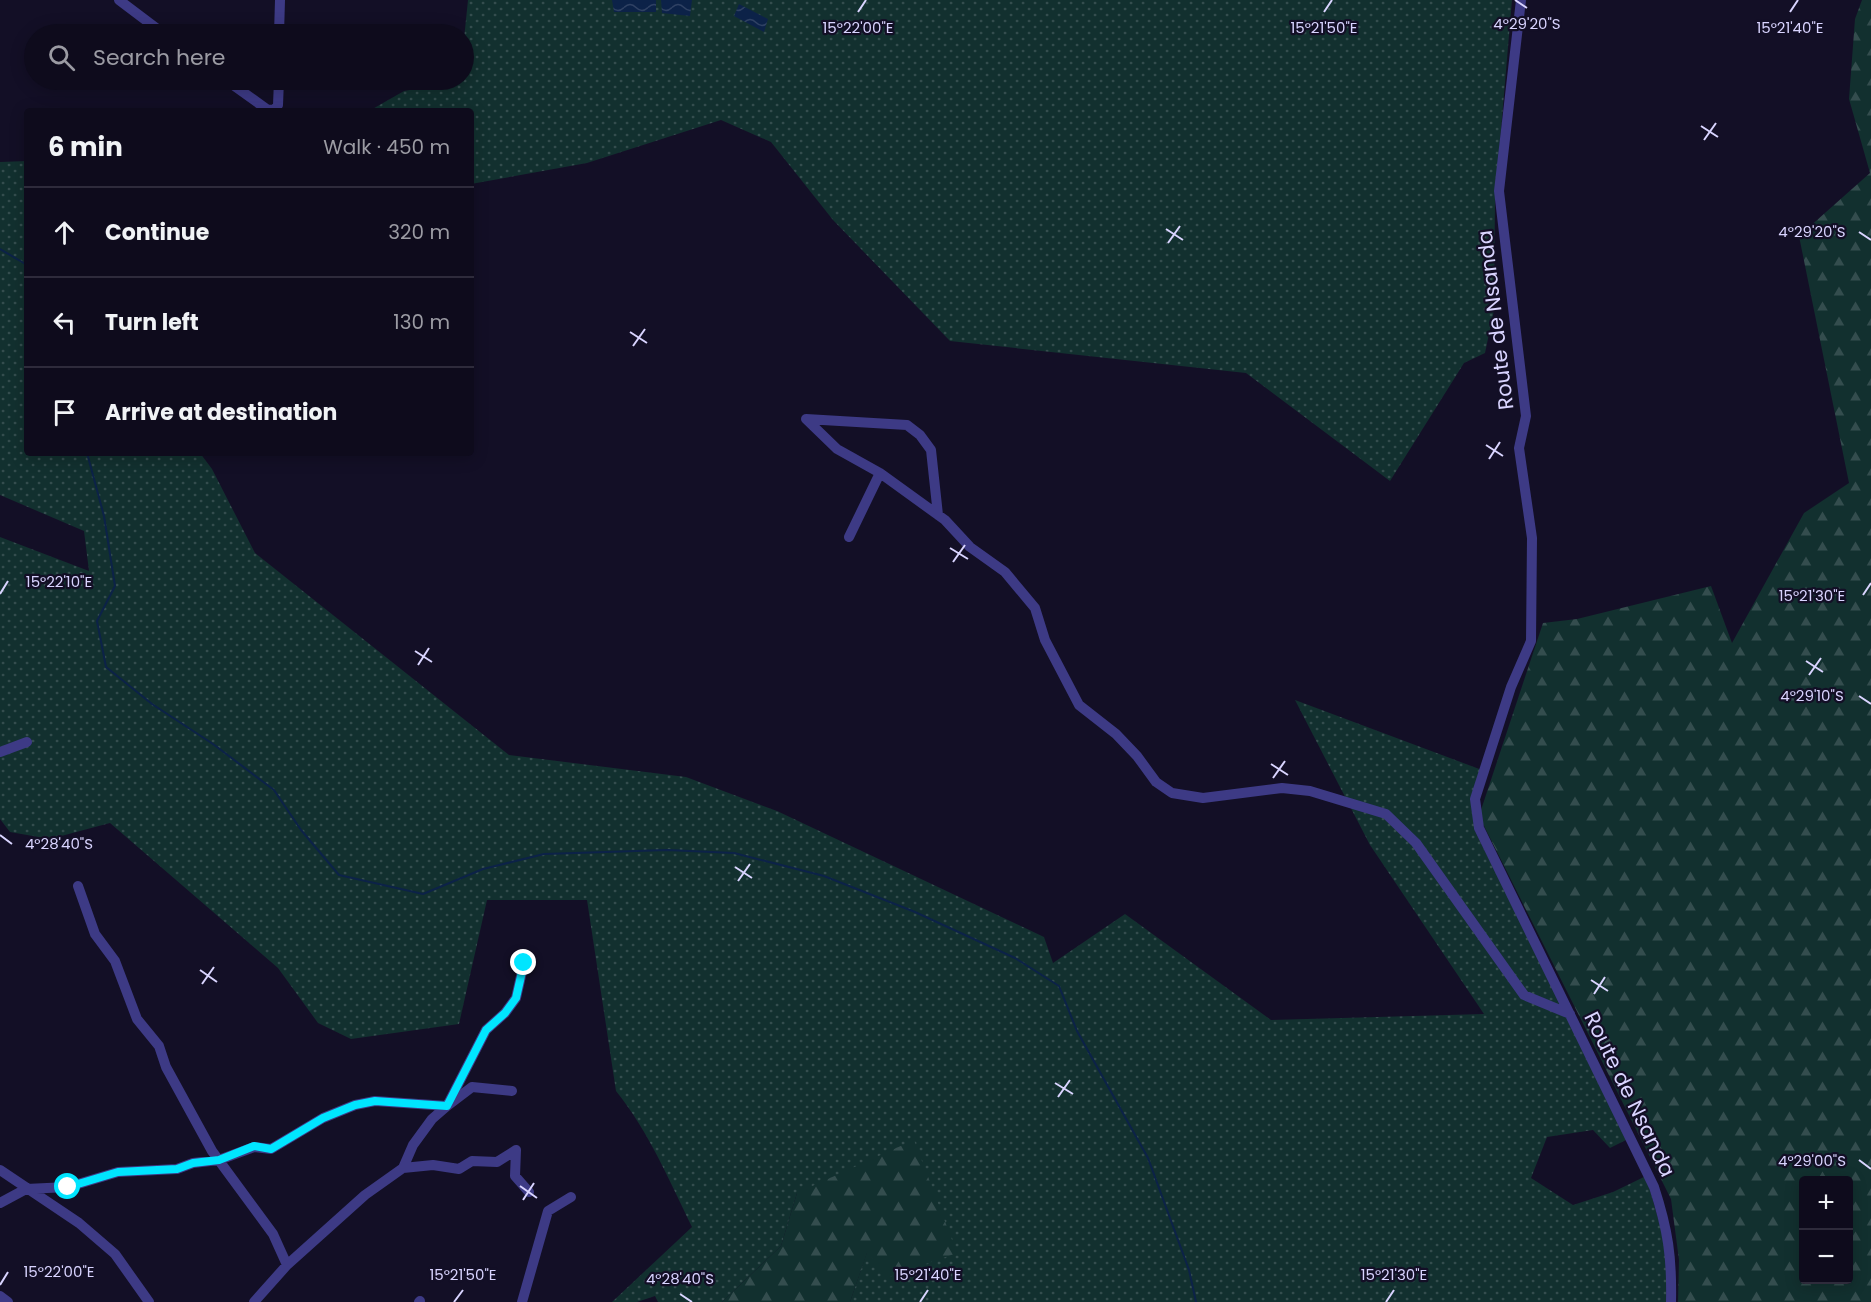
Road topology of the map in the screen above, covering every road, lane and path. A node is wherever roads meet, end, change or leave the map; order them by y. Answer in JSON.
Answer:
{"nodes":[{"id":1,"x":119,"y":0,"type":"edge"},
{"id":2,"x":280,"y":0,"type":"edge"},
{"id":3,"x":1521,"y":0,"type":"edge"},
{"id":4,"x":151,"y":24,"type":"edge"},
{"id":5,"x":279,"y":24,"type":"edge"},
{"id":6,"x":240,"y":90,"type":"edge"},
{"id":7,"x":279,"y":90,"type":"edge"},
{"id":8,"x":265,"y":108,"type":"edge"},
{"id":9,"x":274,"y":108,"type":"edge"},
{"id":10,"x":880,"y":472,"type":"junction"},
{"id":11,"x":938,"y":515,"type":"junction"},
{"id":12,"x":849,"y":537,"type":"dead end"},
{"id":13,"x":27,"y":742,"type":"dead end"},
{"id":14,"x":0,"y":752,"type":"edge"},
{"id":15,"x":78,"y":886,"type":"dead end"},
{"id":16,"x":524,"y":963,"type":"dead end"},
{"id":17,"x":1570,"y":1014,"type":"junction"},
{"id":18,"x":512,"y":1091,"type":"dead end"},
{"id":19,"x":447,"y":1106,"type":"junction"},
{"id":20,"x":219,"y":1160,"type":"junction"},
{"id":21,"x":403,"y":1168,"type":"junction"},
{"id":22,"x":0,"y":1170,"type":"edge"},
{"id":23,"x":32,"y":1189,"type":"junction"},
{"id":24,"x":529,"y":1192,"type":"dead end"},
{"id":25,"x":572,"y":1197,"type":"dead end"},
{"id":26,"x":0,"y":1203,"type":"edge"},
{"id":27,"x":287,"y":1265,"type":"junction"},
{"id":28,"x":0,"y":1296,"type":"edge"},
{"id":29,"x":8,"y":1302,"type":"edge"},
{"id":30,"x":149,"y":1302,"type":"edge"},
{"id":31,"x":254,"y":1302,"type":"edge"},
{"id":32,"x":522,"y":1302,"type":"edge"},
{"id":33,"x":1671,"y":1302,"type":"edge"}],
"edges":[{"from":1,"to":4,"type":"street"},
{"from":2,"to":5,"type":"street"},
{"from":3,"to":17,"type":"street","name":"Route de Nsanda"},
{"from":6,"to":8,"type":"street"},
{"from":7,"to":9,"type":"street"},
{"from":10,"to":11,"type":"street"},
{"from":10,"to":11,"type":"street"},
{"from":10,"to":12,"type":"street"},
{"from":11,"to":17,"type":"street"},
{"from":13,"to":14,"type":"street"},
{"from":15,"to":20,"type":"street"},
{"from":16,"to":19,"type":"street"},
{"from":17,"to":33,"type":"street","name":"Route de Nsanda"},
{"from":18,"to":19,"type":"street"},
{"from":19,"to":20,"type":"street"},
{"from":19,"to":21,"type":"street"},
{"from":20,"to":23,"type":"street"},
{"from":20,"to":27,"type":"street"},
{"from":21,"to":24,"type":"street"},
{"from":21,"to":27,"type":"street"},
{"from":22,"to":23,"type":"street"},
{"from":23,"to":26,"type":"street"},
{"from":23,"to":30,"type":"street"},
{"from":25,"to":32,"type":"street"},
{"from":27,"to":31,"type":"street"},
{"from":28,"to":29,"type":"street"}]}
